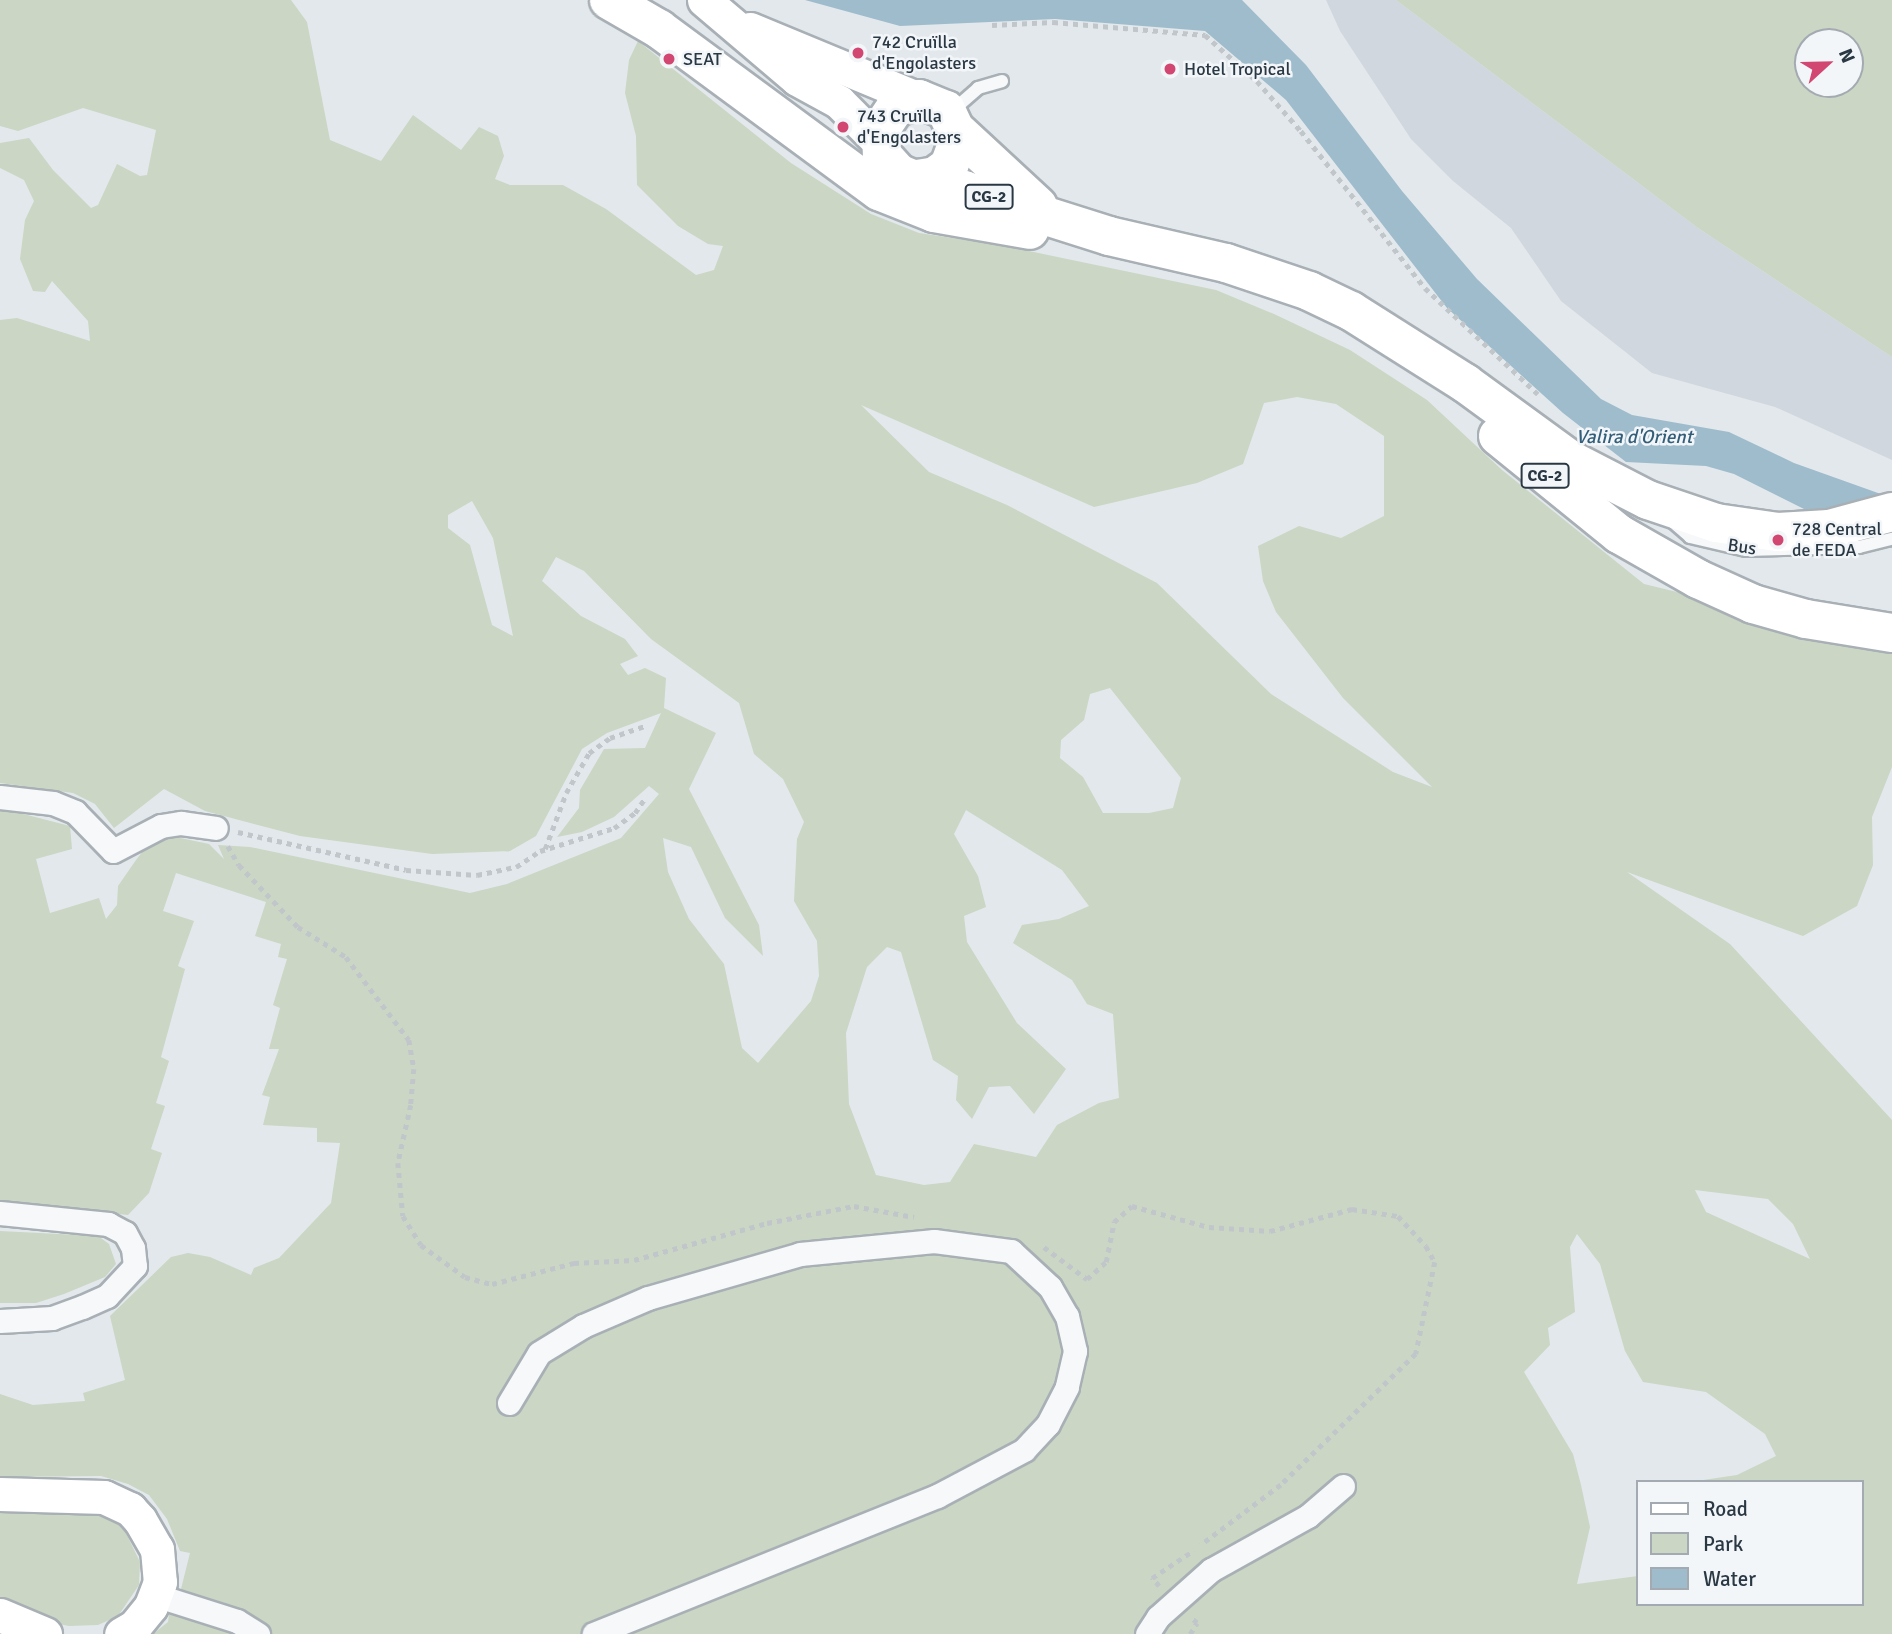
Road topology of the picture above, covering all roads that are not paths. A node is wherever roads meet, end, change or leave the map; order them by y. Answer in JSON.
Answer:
{"nodes":[{"id":1,"x":609,"y":0,"type":"edge"},
{"id":2,"x":704,"y":0,"type":"edge"},
{"id":3,"x":736,"y":24,"type":"junction"},
{"id":4,"x":1002,"y":81,"type":"dead end"},
{"id":5,"x":942,"y":115,"type":"junction"},
{"id":6,"x":876,"y":161,"type":"junction"},
{"id":7,"x":1059,"y":221,"type":"junction"},
{"id":8,"x":1109,"y":236,"type":"junction"},
{"id":9,"x":1410,"y":349,"type":"junction"},
{"id":10,"x":1892,"y":512,"type":"edge"},
{"id":11,"x":1892,"y":538,"type":"edge"},
{"id":12,"x":1826,"y":539,"type":"junction"},
{"id":13,"x":1892,"y":633,"type":"edge"},
{"id":14,"x":0,"y":797,"type":"edge"},
{"id":15,"x":216,"y":828,"type":"road end"},
{"id":16,"x":0,"y":1213,"type":"edge"},
{"id":17,"x":0,"y":1321,"type":"edge"},
{"id":18,"x":509,"y":1402,"type":"dead end"},
{"id":19,"x":1343,"y":1486,"type":"dead end"},
{"id":20,"x":0,"y":1494,"type":"edge"},
{"id":21,"x":155,"y":1595,"type":"junction"},
{"id":22,"x":0,"y":1615,"type":"edge"},
{"id":23,"x":46,"y":1634,"type":"edge"},
{"id":24,"x":121,"y":1634,"type":"edge"},
{"id":25,"x":258,"y":1634,"type":"edge"},
{"id":26,"x":594,"y":1634,"type":"edge"},
{"id":27,"x":1147,"y":1634,"type":"edge"}],
"edges":[{"from":1,"to":6,"type":"highway","number":"CG-2"},
{"from":2,"to":3,"type":"main road"},
{"from":3,"to":5,"type":"main road"},
{"from":3,"to":6,"type":"main road"},
{"from":4,"to":5,"type":"lane"},
{"from":5,"to":6,"type":"highway"},
{"from":5,"to":6,"type":"highway","number":"CG-2"},
{"from":5,"to":7,"type":"highway","number":"CG-2"},
{"from":6,"to":7,"type":"highway","number":"CG-2"},
{"from":6,"to":8,"type":"highway"},
{"from":7,"to":8,"type":"highway","number":"CG-2"},
{"from":8,"to":9,"type":"highway","number":"CG-2"},
{"from":9,"to":12,"type":"highway","number":"CG-2"},
{"from":9,"to":13,"type":"highway","number":"CG-2"},
{"from":10,"to":12,"type":"highway","number":"CG-2"},
{"from":11,"to":12,"type":"lane"},
{"from":14,"to":15,"type":"street"},
{"from":16,"to":17,"type":"street"},
{"from":18,"to":26,"type":"street"},
{"from":19,"to":27,"type":"street"},
{"from":20,"to":21,"type":"main road"},
{"from":21,"to":24,"type":"main road"},
{"from":21,"to":25,"type":"street"},
{"from":22,"to":23,"type":"main road"}]}
